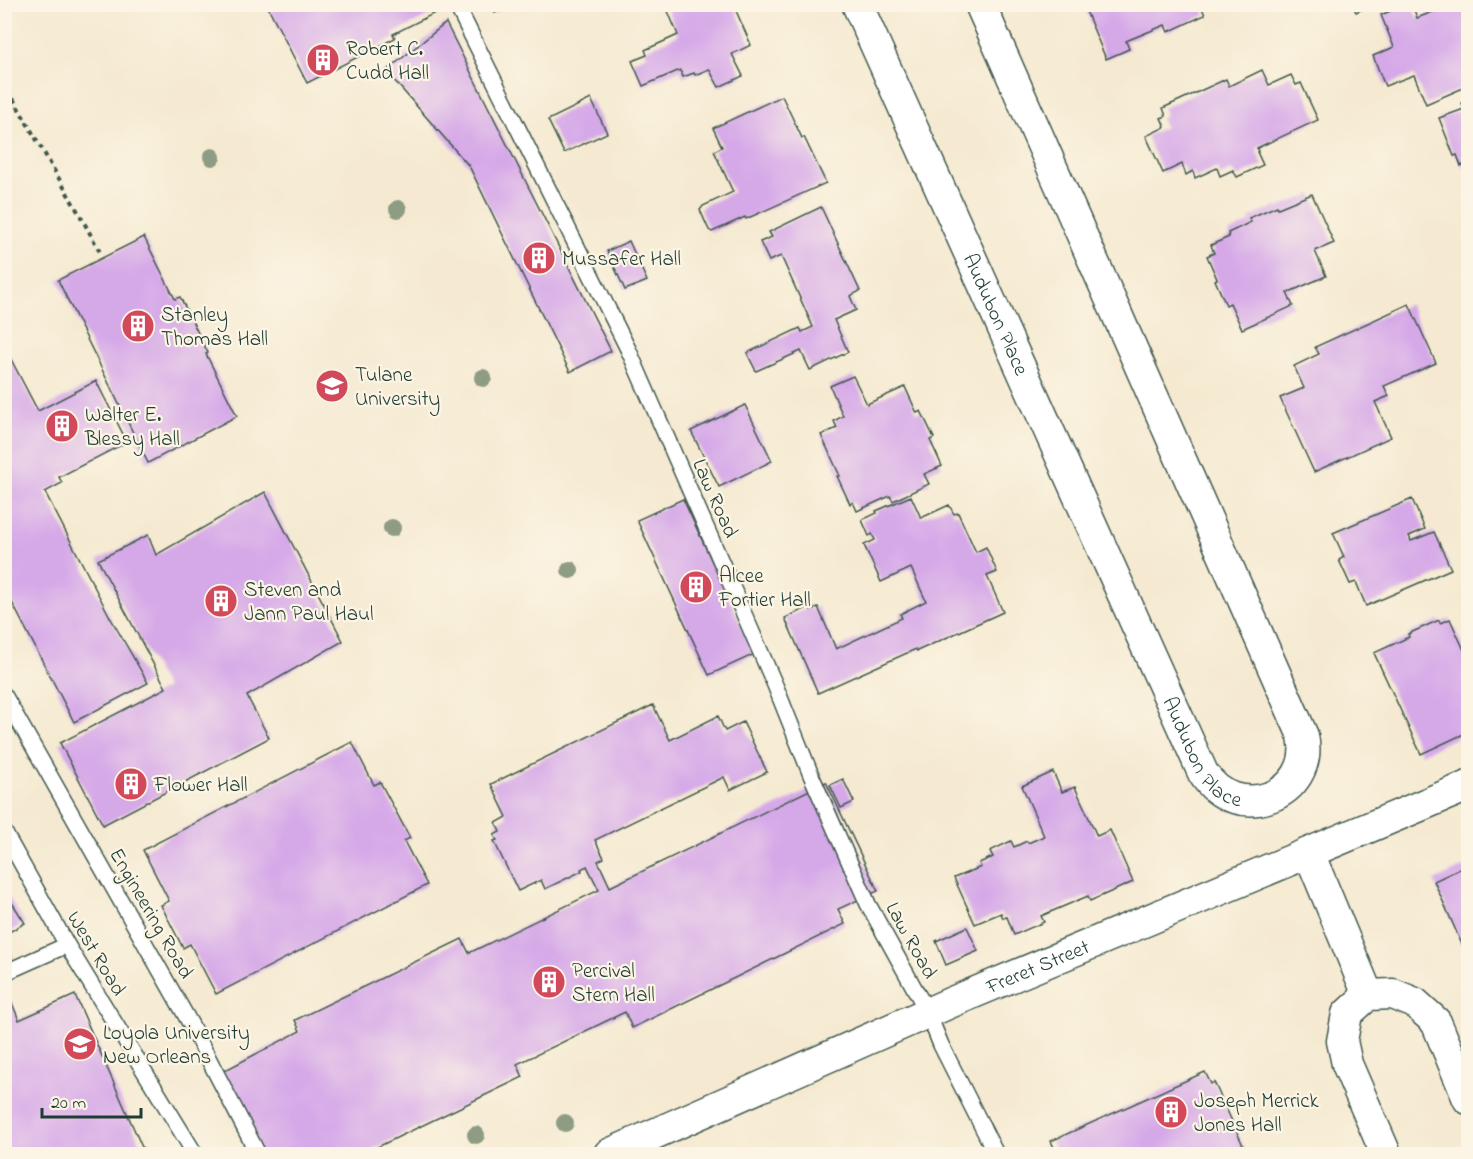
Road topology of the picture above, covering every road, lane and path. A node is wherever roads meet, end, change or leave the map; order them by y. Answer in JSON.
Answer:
{"nodes":[{"id":1,"x":456,"y":4,"type":"edge"},
{"id":2,"x":857,"y":4,"type":"edge"},
{"id":3,"x":980,"y":4,"type":"edge"},
{"id":4,"x":4,"y":83,"type":"edge"},
{"id":5,"x":100,"y":252,"type":"dead end"},
{"id":6,"x":4,"y":695,"type":"edge"},
{"id":7,"x":1468,"y":786,"type":"edge"},
{"id":8,"x":4,"y":832,"type":"edge"},
{"id":9,"x":1309,"y":853,"type":"junction"},
{"id":10,"x":67,"y":945,"type":"junction"},
{"id":11,"x":4,"y":972,"type":"edge"},
{"id":12,"x":1368,"y":995,"type":"junction"},
{"id":13,"x":928,"y":1013,"type":"junction"},
{"id":14,"x":1468,"y":1099,"type":"edge"},
{"id":15,"x":195,"y":1155,"type":"edge"},
{"id":16,"x":258,"y":1155,"type":"edge"},
{"id":17,"x":609,"y":1155,"type":"edge"},
{"id":18,"x":996,"y":1155,"type":"edge"},
{"id":19,"x":1386,"y":1155,"type":"edge"}],
"edges":[{"from":1,"to":13,"type":"lane","name":"Law Road"},
{"from":2,"to":3,"type":"street","name":"Audubon Place"},
{"from":4,"to":5,"type":"path"},
{"from":6,"to":16,"type":"lane","name":"Engineering Road"},
{"from":7,"to":9,"type":"street","name":"Freret Street"},
{"from":8,"to":10,"type":"lane","name":"West Road"},
{"from":9,"to":12,"type":"street"},
{"from":9,"to":13,"type":"street","name":"Freret Street"},
{"from":10,"to":11,"type":"lane"},
{"from":10,"to":15,"type":"lane","name":"West Road"},
{"from":12,"to":14,"type":"street"},
{"from":12,"to":19,"type":"street"},
{"from":13,"to":17,"type":"street","name":"Freret Street"},
{"from":13,"to":18,"type":"lane","name":"Law Road"}]}
